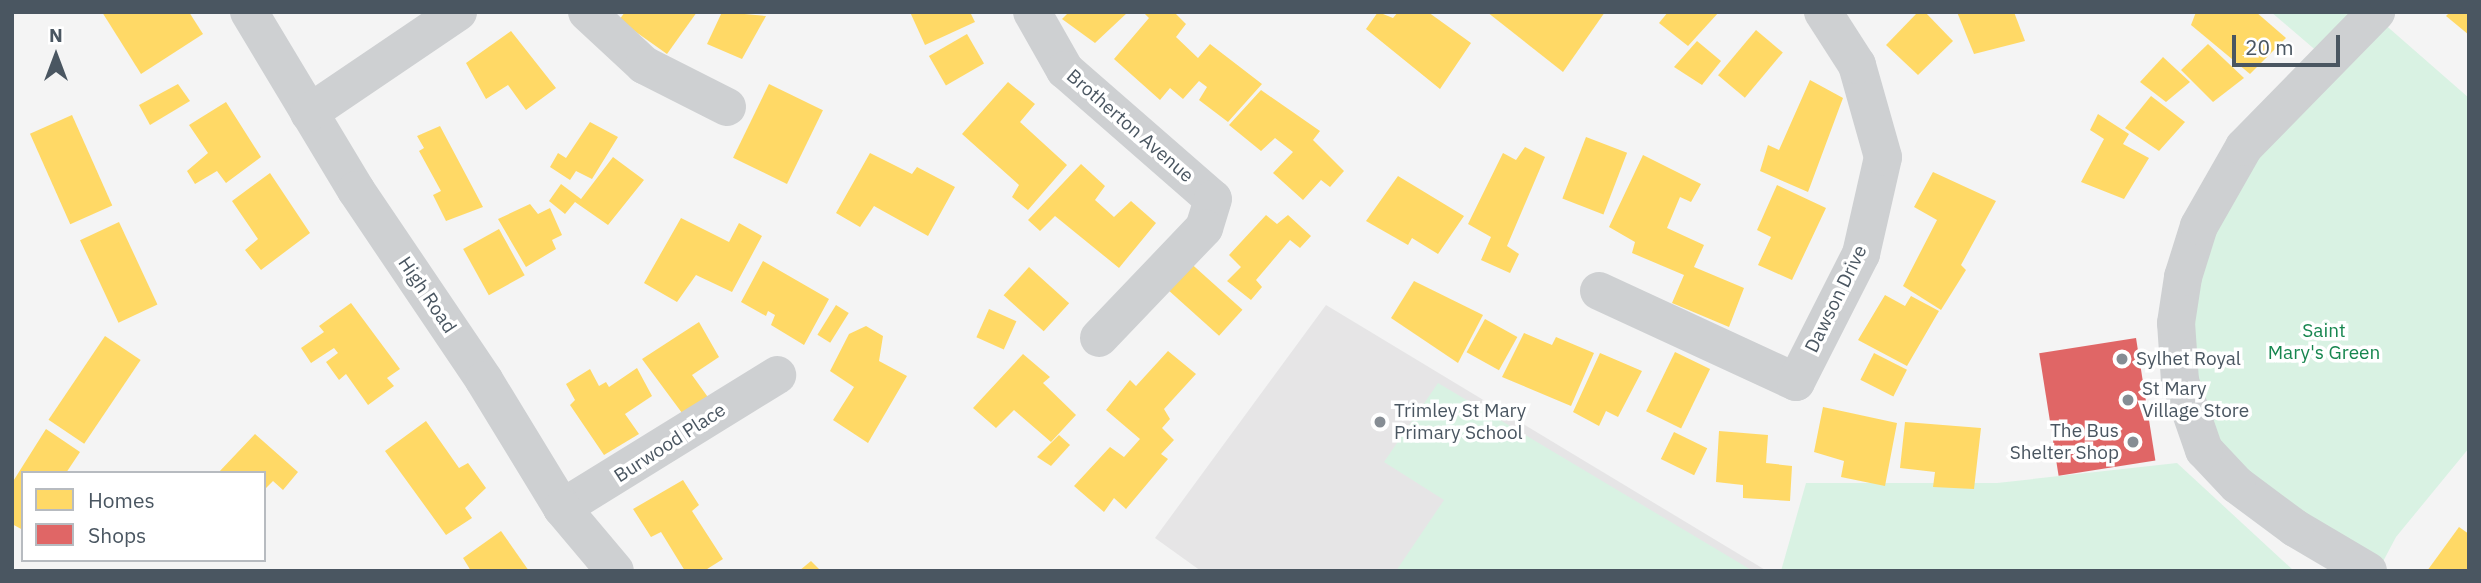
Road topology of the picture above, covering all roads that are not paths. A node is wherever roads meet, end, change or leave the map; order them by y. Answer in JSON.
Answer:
{"nodes":[{"id":1,"x":249,"y":12,"type":"edge"},
{"id":2,"x":458,"y":12,"type":"edge"},
{"id":3,"x":587,"y":12,"type":"edge"},
{"id":4,"x":1032,"y":12,"type":"edge"},
{"id":5,"x":1823,"y":12,"type":"edge"},
{"id":6,"x":2376,"y":12,"type":"edge"},
{"id":7,"x":727,"y":107,"type":"dead end"},
{"id":8,"x":309,"y":113,"type":"junction"},
{"id":9,"x":1599,"y":291,"type":"dead end"},
{"id":10,"x":1099,"y":338,"type":"dead end"},
{"id":11,"x":776,"y":375,"type":"dead end"},
{"id":12,"x":562,"y":508,"type":"junction"},
{"id":13,"x":615,"y":571,"type":"edge"},
{"id":14,"x":2368,"y":571,"type":"edge"}],
"edges":[{"from":1,"to":8,"type":"street","name":"High Road"},
{"from":2,"to":8,"type":"street"},
{"from":3,"to":7,"type":"street"},
{"from":4,"to":10,"type":"street","name":"Brotherton Avenue"},
{"from":5,"to":9,"type":"street","name":"Dawson Drive"},
{"from":6,"to":14,"type":"street"},
{"from":8,"to":12,"type":"street","name":"High Road"},
{"from":11,"to":12,"type":"street","name":"Burwood Place"},
{"from":12,"to":13,"type":"street","name":"High Road"}]}
